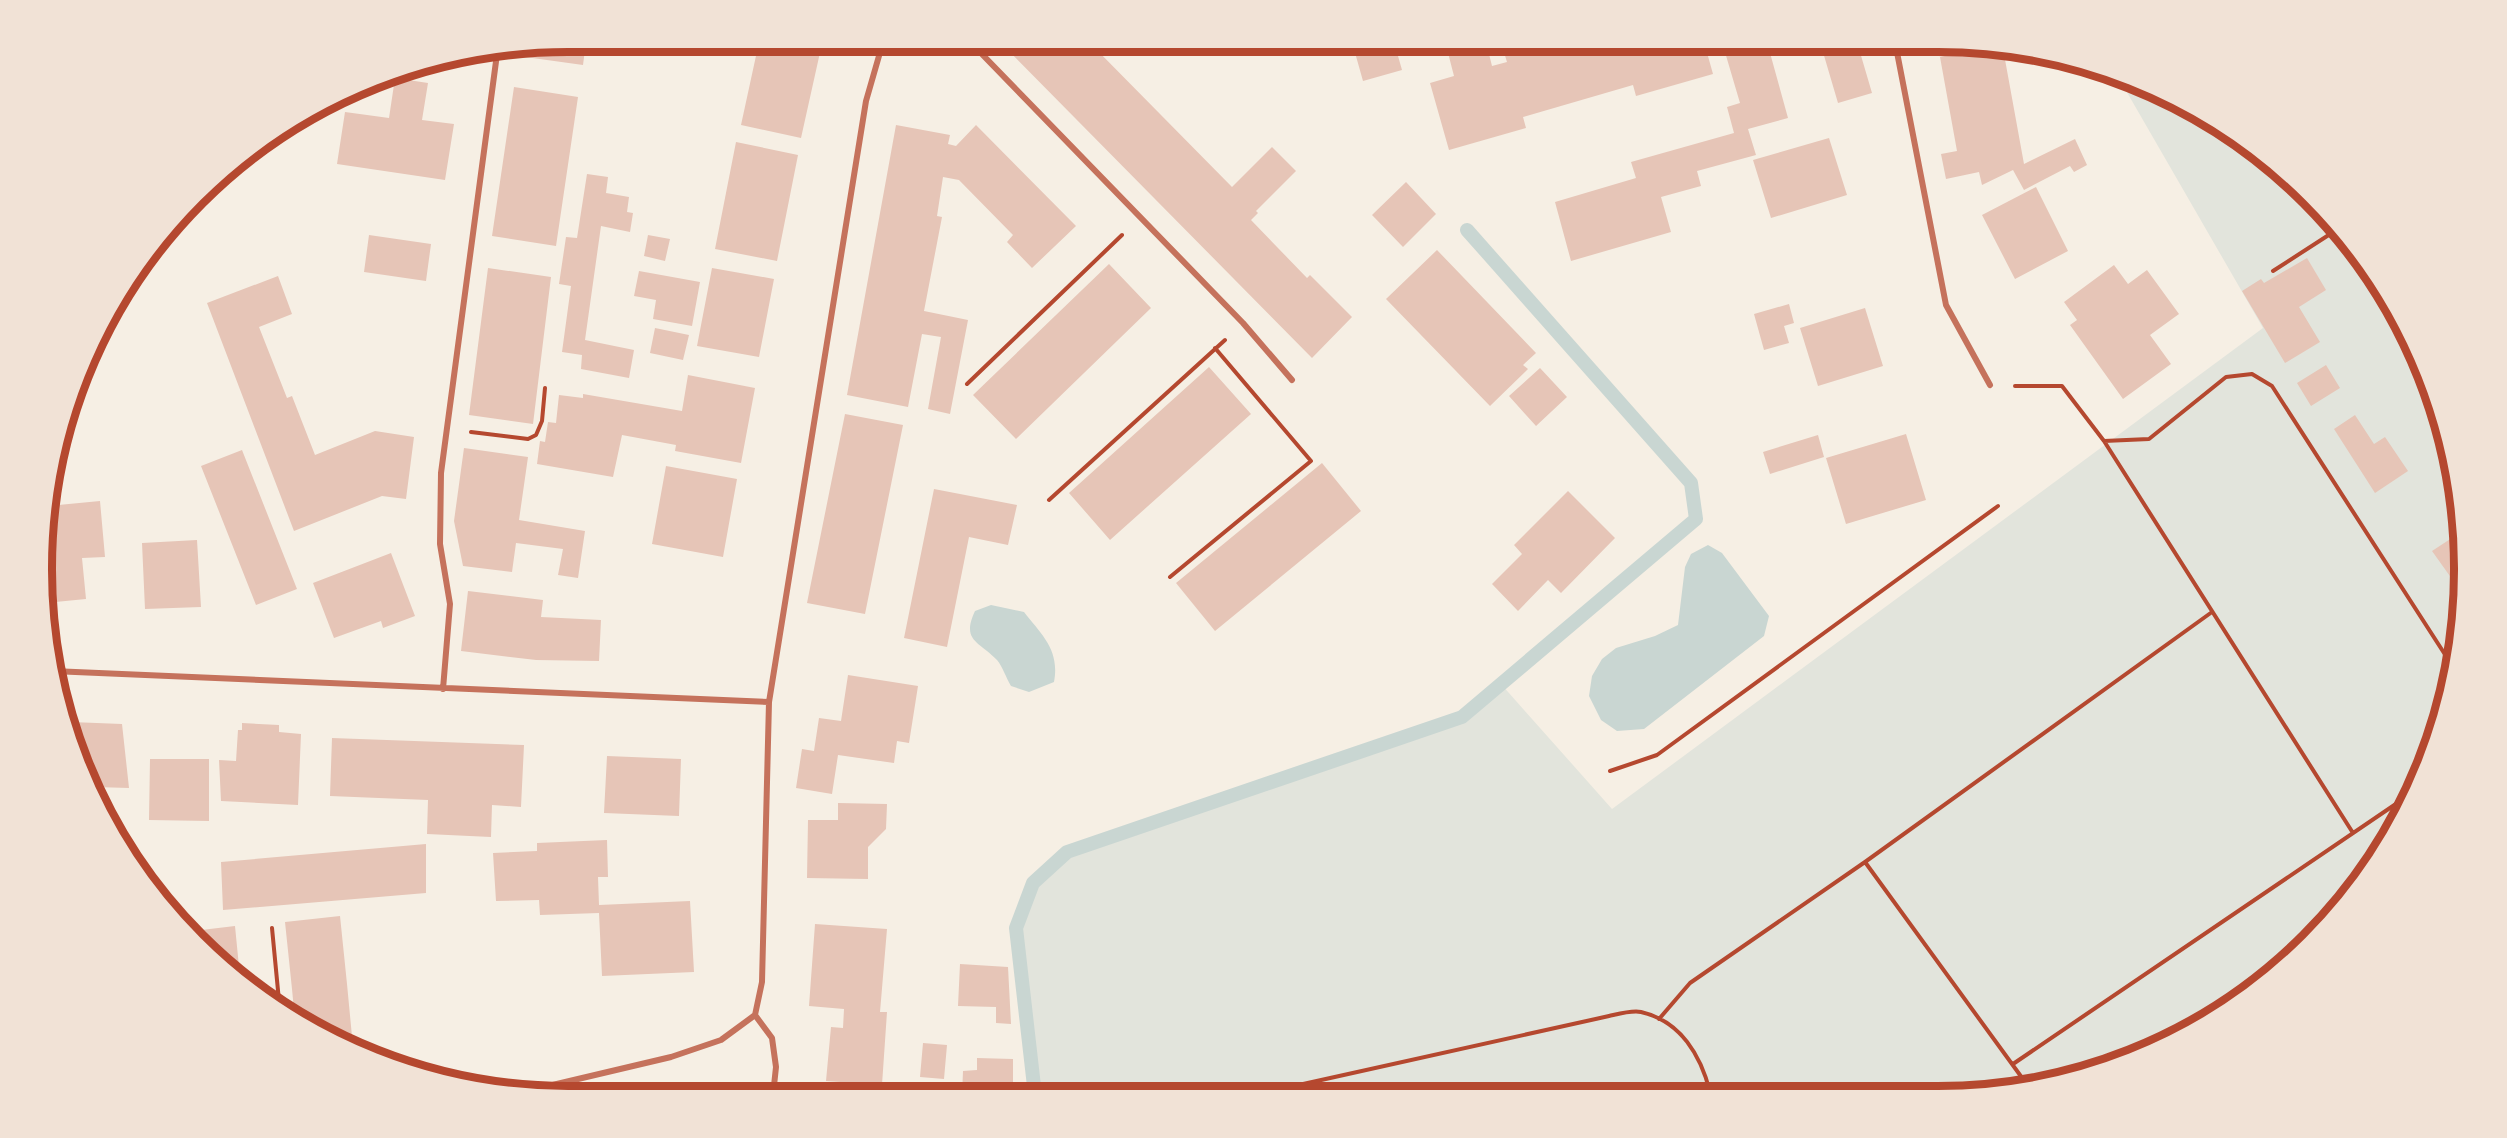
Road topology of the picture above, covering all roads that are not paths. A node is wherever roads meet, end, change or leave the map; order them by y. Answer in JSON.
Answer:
{"nodes":[{"id":1,"x":880,"y":52,"type":"edge"},
{"id":2,"x":980,"y":52,"type":"edge"},
{"id":3,"x":1897,"y":52,"type":"edge"},
{"id":4,"x":496,"y":58,"type":"edge"},
{"id":5,"x":1293,"y":380,"type":"dead end"},
{"id":6,"x":1990,"y":385,"type":"road end"},
{"id":7,"x":62,"y":671,"type":"edge"},
{"id":8,"x":443,"y":689,"type":"junction"},
{"id":9,"x":769,"y":702,"type":"junction"},
{"id":10,"x":755,"y":1015,"type":"junction"},
{"id":11,"x":553,"y":1085,"type":"edge"},
{"id":12,"x":774,"y":1086,"type":"edge"}],
"edges":[{"from":1,"to":9,"type":"street"},
{"from":2,"to":5,"type":"street"},
{"from":3,"to":6,"type":"street"},
{"from":4,"to":8,"type":"street"},
{"from":7,"to":8,"type":"street"},
{"from":8,"to":9,"type":"street"},
{"from":9,"to":10,"type":"street"},
{"from":10,"to":11,"type":"street"},
{"from":10,"to":12,"type":"street"}]}
